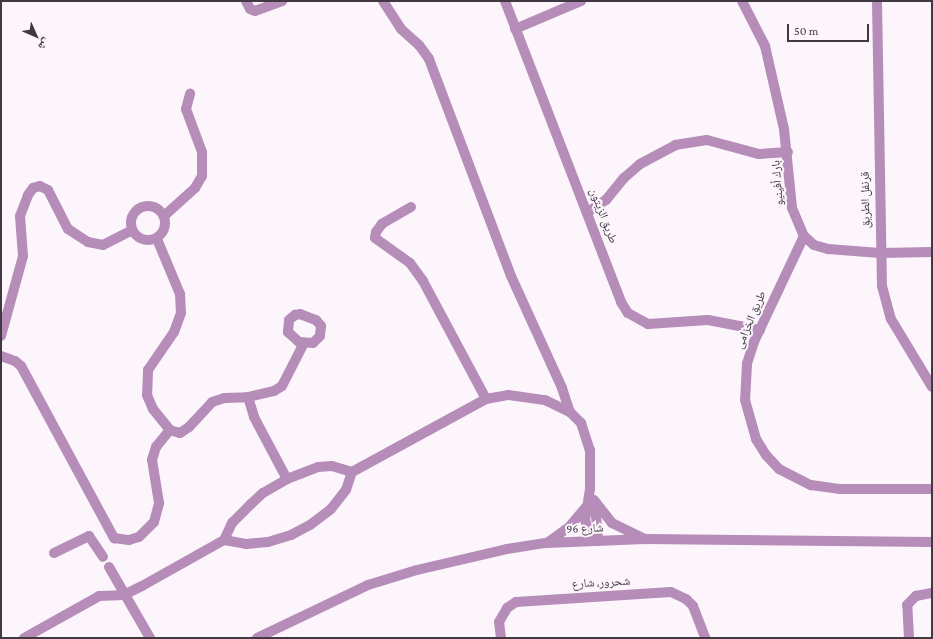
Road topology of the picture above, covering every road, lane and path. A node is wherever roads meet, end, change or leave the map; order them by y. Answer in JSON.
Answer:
{"nodes":[{"id":1,"x":246,"y":1,"type":"edge"},
{"id":2,"x":282,"y":1,"type":"edge"},
{"id":3,"x":383,"y":1,"type":"edge"},
{"id":4,"x":505,"y":1,"type":"edge"},
{"id":5,"x":581,"y":1,"type":"edge"},
{"id":6,"x":742,"y":1,"type":"edge"},
{"id":7,"x":877,"y":1,"type":"edge"},
{"id":8,"x":515,"y":29,"type":"junction"},
{"id":9,"x":190,"y":94,"type":"dead end"},
{"id":10,"x":788,"y":152,"type":"junction"},
{"id":11,"x":411,"y":207,"type":"dead end"},
{"id":12,"x":588,"y":212,"type":"junction"},
{"id":13,"x":164,"y":216,"type":"junction"},
{"id":14,"x":132,"y":230,"type":"junction"},
{"id":15,"x":804,"y":236,"type":"junction"},
{"id":16,"x":156,"y":239,"type":"junction"},
{"id":17,"x":932,"y":252,"type":"edge"},
{"id":18,"x":880,"y":253,"type":"junction"},
{"id":19,"x":1,"y":293,"type":"edge"},
{"id":20,"x":11,"y":296,"type":"junction"},
{"id":21,"x":760,"y":330,"type":"junction"},
{"id":22,"x":1,"y":336,"type":"edge"},
{"id":23,"x":304,"y":343,"type":"dead end"},
{"id":24,"x":1,"y":356,"type":"edge"},
{"id":25,"x":932,"y":387,"type":"edge"},
{"id":26,"x":248,"y":397,"type":"junction"},
{"id":27,"x":486,"y":399,"type":"junction"},
{"id":28,"x":570,"y":412,"type":"junction"},
{"id":29,"x":170,"y":430,"type":"junction"},
{"id":30,"x":352,"y":472,"type":"junction"},
{"id":31,"x":287,"y":479,"type":"junction"},
{"id":32,"x":932,"y":489,"type":"edge"},
{"id":33,"x":591,"y":503,"type":"junction"},
{"id":34,"x":224,"y":540,"type":"junction"},
{"id":35,"x":645,"y":540,"type":"junction"},
{"id":36,"x":595,"y":541,"type":"junction"},
{"id":37,"x":932,"y":542,"type":"edge"},
{"id":38,"x":546,"y":543,"type":"junction"},
{"id":39,"x":54,"y":553,"type":"dead end"},
{"id":40,"x":103,"y":557,"type":"dead end"},
{"id":41,"x":109,"y":567,"type":"dead end"},
{"id":42,"x":932,"y":593,"type":"edge"},
{"id":43,"x":124,"y":595,"type":"junction"},
{"id":44,"x":147,"y":636,"type":"edge"},
{"id":45,"x":24,"y":638,"type":"edge"},
{"id":46,"x":256,"y":638,"type":"edge"},
{"id":47,"x":502,"y":638,"type":"edge"},
{"id":48,"x":705,"y":638,"type":"edge"},
{"id":49,"x":909,"y":638,"type":"edge"}],
"edges":[{"from":1,"to":2,"type":"street"},
{"from":3,"to":28,"type":"street"},
{"from":4,"to":8,"type":"street","name":"طريق الزيتون"},
{"from":5,"to":8,"type":"street"},
{"from":6,"to":10,"type":"street","name":"بارك أفينيو"},
{"from":7,"to":18,"type":"street","name":"قرنفل الطريق"},
{"from":8,"to":12,"type":"street","name":"طريق الزيتون"},
{"from":9,"to":13,"type":"street"},
{"from":10,"to":12,"type":"street"},
{"from":10,"to":15,"type":"street","name":"بارك أفينيو"},
{"from":11,"to":27,"type":"street"},
{"from":12,"to":21,"type":"street","name":"طريق الزيتون"},
{"from":13,"to":14,"type":"street"},
{"from":13,"to":16,"type":"street"},
{"from":14,"to":16,"type":"street"},
{"from":14,"to":20,"type":"street"},
{"from":15,"to":18,"type":"street"},
{"from":15,"to":21,"type":"street","name":"طريق الخزامى"},
{"from":16,"to":29,"type":"street"},
{"from":17,"to":18,"type":"street"},
{"from":18,"to":25,"type":"street","name":"قرنفل الطريق"},
{"from":19,"to":20,"type":"street"},
{"from":20,"to":22,"type":"street"},
{"from":21,"to":32,"type":"street","name":"طريق الخزامى"},
{"from":23,"to":26,"type":"street"},
{"from":24,"to":29,"type":"street"},
{"from":26,"to":29,"type":"street"},
{"from":26,"to":31,"type":"street"},
{"from":27,"to":28,"type":"street"},
{"from":27,"to":30,"type":"street"},
{"from":28,"to":33,"type":"street"},
{"from":30,"to":31,"type":"street"},
{"from":30,"to":34,"type":"street"},
{"from":31,"to":34,"type":"street"},
{"from":33,"to":35,"type":"street"},
{"from":33,"to":36,"type":"street"},
{"from":33,"to":38,"type":"street"},
{"from":34,"to":43,"type":"street"},
{"from":35,"to":36,"type":"street","name":"شارع 96"},
{"from":35,"to":37,"type":"street","name":"شارع 96"},
{"from":36,"to":38,"type":"street","name":"شارع 96"},
{"from":38,"to":46,"type":"street","name":"شارع 96"},
{"from":39,"to":40,"type":"street"},
{"from":41,"to":43,"type":"street"},
{"from":42,"to":49,"type":"street"},
{"from":43,"to":44,"type":"street"},
{"from":43,"to":45,"type":"street"},
{"from":47,"to":48,"type":"street","name":"شحرور، شارع"}]}
